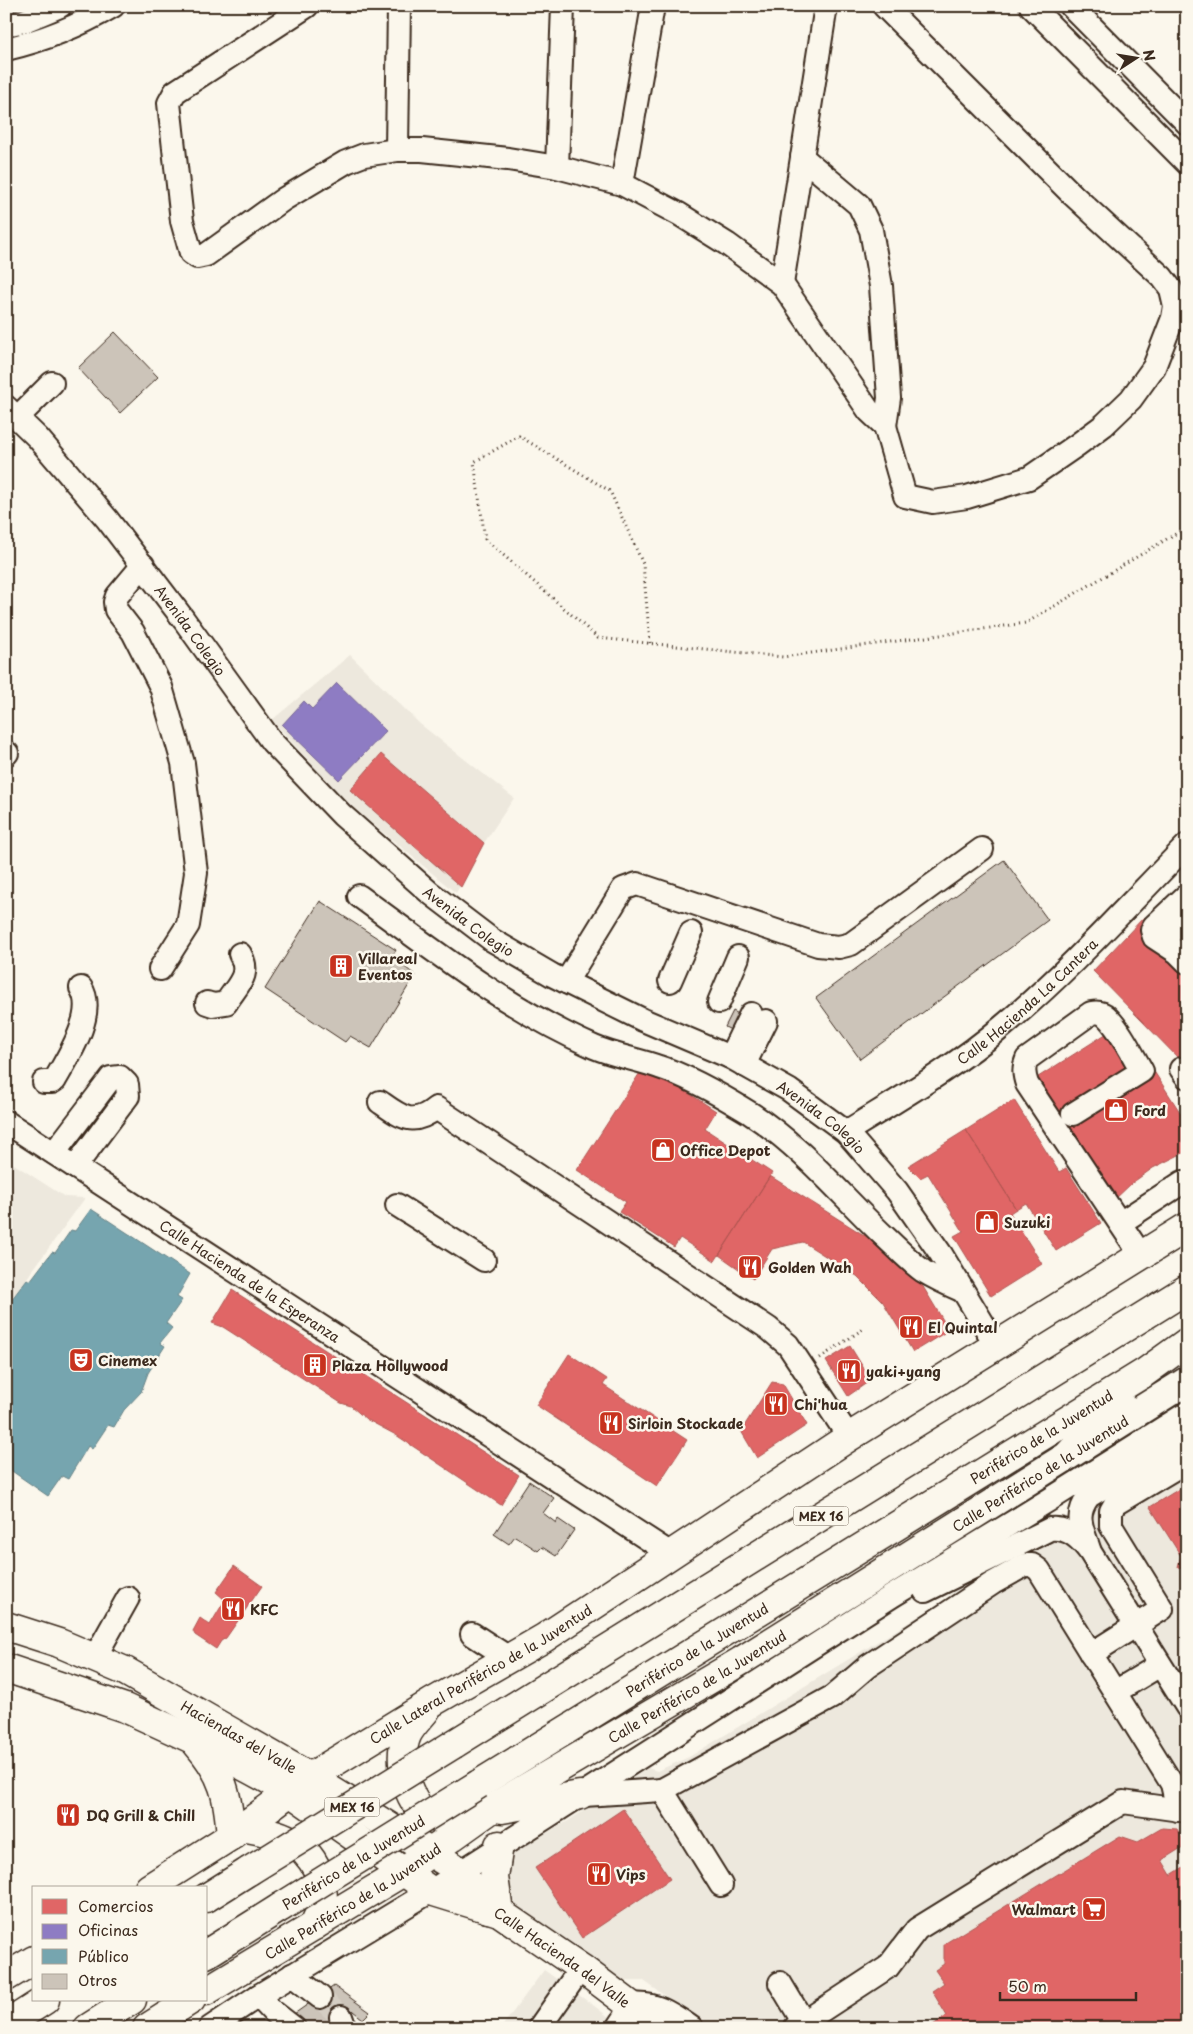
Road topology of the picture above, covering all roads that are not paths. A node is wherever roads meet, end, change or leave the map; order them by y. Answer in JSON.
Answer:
{"nodes":[{"id":1,"x":60,"y":6,"type":"edge"},
{"id":2,"x":114,"y":6,"type":"edge"},
{"id":3,"x":307,"y":6,"type":"edge"},
{"id":4,"x":399,"y":6,"type":"edge"},
{"id":5,"x":563,"y":6,"type":"edge"},
{"id":6,"x":653,"y":6,"type":"edge"},
{"id":7,"x":826,"y":6,"type":"edge"},
{"id":8,"x":884,"y":6,"type":"edge"},
{"id":9,"x":1031,"y":6,"type":"edge"},
{"id":10,"x":1071,"y":6,"type":"edge"},
{"id":11,"x":6,"y":25,"type":"edge"},
{"id":12,"x":6,"y":49,"type":"edge"},
{"id":13,"x":1187,"y":123,"type":"edge"},
{"id":14,"x":397,"y":150,"type":"junction"},
{"id":15,"x":802,"y":157,"type":"junction"},
{"id":16,"x":1187,"y":163,"type":"edge"},
{"id":17,"x":557,"y":167,"type":"junction"},
{"id":18,"x":622,"y":184,"type":"junction"},
{"id":19,"x":782,"y":284,"type":"junction"},
{"id":20,"x":52,"y":383,"type":"dead end"},
{"id":21,"x":12,"y":412,"type":"edge"},
{"id":22,"x":885,"y":426,"type":"junction"},
{"id":23,"x":143,"y":565,"type":"junction"},
{"id":24,"x":1186,"y":847,"type":"edge"},
{"id":25,"x":982,"y":849,"type":"dead end"},
{"id":26,"x":1187,"y":895,"type":"edge"},
{"id":27,"x":359,"y":896,"type":"dead end"},
{"id":28,"x":1187,"y":917,"type":"edge"},
{"id":29,"x":1160,"y":931,"type":"junction"},
{"id":30,"x":691,"y":934,"type":"dead end"},
{"id":31,"x":240,"y":954,"type":"dead end"},
{"id":32,"x":738,"y":957,"type":"dead end"},
{"id":33,"x":1187,"y":962,"type":"edge"},
{"id":34,"x":160,"y":969,"type":"dead end"},
{"id":35,"x":670,"y":981,"type":"dead end"},
{"id":36,"x":566,"y":982,"type":"junction"},
{"id":37,"x":81,"y":988,"type":"dead end"},
{"id":38,"x":719,"y":1002,"type":"dead end"},
{"id":39,"x":207,"y":1003,"type":"dead end"},
{"id":40,"x":758,"y":1018,"type":"dead end"},
{"id":41,"x":737,"y":1061,"type":"junction"},
{"id":42,"x":44,"y":1082,"type":"dead end"},
{"id":43,"x":380,"y":1102,"type":"dead end"},
{"id":44,"x":90,"y":1105,"type":"junction"},
{"id":45,"x":1074,"y":1114,"type":"dead end"},
{"id":46,"x":110,"y":1120,"type":"junction"},
{"id":47,"x":6,"y":1122,"type":"edge"},
{"id":48,"x":846,"y":1132,"type":"junction"},
{"id":49,"x":54,"y":1153,"type":"junction"},
{"id":50,"x":75,"y":1167,"type":"junction"},
{"id":51,"x":1187,"y":1182,"type":"edge"},
{"id":52,"x":397,"y":1205,"type":"dead end"},
{"id":53,"x":1120,"y":1223,"type":"junction"},
{"id":54,"x":1187,"y":1227,"type":"edge"},
{"id":55,"x":1141,"y":1255,"type":"junction"},
{"id":56,"x":484,"y":1260,"type":"dead end"},
{"id":57,"x":1187,"y":1290,"type":"edge"},
{"id":58,"x":963,"y":1291,"type":"junction"},
{"id":59,"x":1187,"y":1342,"type":"edge"},
{"id":60,"x":996,"y":1345,"type":"junction"},
{"id":61,"x":1144,"y":1373,"type":"junction"},
{"id":62,"x":1187,"y":1381,"type":"edge"},
{"id":63,"x":1187,"y":1413,"type":"edge"},
{"id":64,"x":849,"y":1437,"type":"junction"},
{"id":65,"x":1187,"y":1437,"type":"edge"},
{"id":66,"x":1069,"y":1454,"type":"junction"},
{"id":67,"x":1187,"y":1461,"type":"edge"},
{"id":68,"x":1035,"y":1475,"type":"junction"},
{"id":69,"x":1049,"y":1500,"type":"junction"},
{"id":70,"x":1090,"y":1552,"type":"junction"},
{"id":71,"x":671,"y":1554,"type":"junction"},
{"id":72,"x":892,"y":1596,"type":"junction"},
{"id":73,"x":128,"y":1598,"type":"dead end"},
{"id":74,"x":1136,"y":1625,"type":"junction"},
{"id":75,"x":6,"y":1626,"type":"edge"},
{"id":76,"x":472,"y":1634,"type":"dead end"},
{"id":77,"x":1091,"y":1654,"type":"junction"},
{"id":78,"x":95,"y":1657,"type":"junction"},
{"id":79,"x":509,"y":1658,"type":"junction"},
{"id":80,"x":1160,"y":1664,"type":"junction"},
{"id":81,"x":6,"y":1668,"type":"edge"},
{"id":82,"x":1115,"y":1692,"type":"junction"},
{"id":83,"x":431,"y":1703,"type":"junction"},
{"id":84,"x":1187,"y":1707,"type":"edge"},
{"id":85,"x":192,"y":1739,"type":"junction"},
{"id":86,"x":229,"y":1744,"type":"junction"},
{"id":87,"x":299,"y":1784,"type":"junction"},
{"id":88,"x":662,"y":1790,"type":"junction"},
{"id":89,"x":580,"y":1795,"type":"junction"},
{"id":90,"x":1182,"y":1810,"type":"edge"},
{"id":91,"x":488,"y":1812,"type":"junction"},
{"id":92,"x":236,"y":1832,"type":"junction"},
{"id":93,"x":499,"y":1846,"type":"junction"},
{"id":94,"x":430,"y":1853,"type":"junction"},
{"id":95,"x":403,"y":1872,"type":"junction"},
{"id":96,"x":460,"y":1872,"type":"junction"},
{"id":97,"x":721,"y":1885,"type":"dead end"},
{"id":98,"x":152,"y":1886,"type":"edge"},
{"id":99,"x":431,"y":1891,"type":"junction"},
{"id":100,"x":208,"y":1897,"type":"edge"},
{"id":101,"x":494,"y":1911,"type":"junction"},
{"id":102,"x":314,"y":1926,"type":"junction"},
{"id":103,"x":208,"y":1953,"type":"edge"},
{"id":104,"x":32,"y":1961,"type":"edge"},
{"id":105,"x":581,"y":1968,"type":"junction"},
{"id":106,"x":292,"y":1975,"type":"junction"},
{"id":107,"x":6,"y":1977,"type":"edge"},
{"id":108,"x":780,"y":1983,"type":"dead end"},
{"id":109,"x":208,"y":1990,"type":"edge"},
{"id":110,"x":258,"y":1996,"type":"junction"},
{"id":111,"x":320,"y":1996,"type":"tunnel mouth"},
{"id":112,"x":42,"y":2002,"type":"edge"},
{"id":113,"x":129,"y":2002,"type":"edge"},
{"id":114,"x":188,"y":2002,"type":"edge"},
{"id":115,"x":633,"y":2005,"type":"junction"},
{"id":116,"x":6,"y":2025,"type":"edge"},
{"id":117,"x":800,"y":2025,"type":"edge"},
{"id":118,"x":88,"y":2028,"type":"edge"},
{"id":119,"x":147,"y":2028,"type":"edge"},
{"id":120,"x":210,"y":2028,"type":"edge"},
{"id":121,"x":294,"y":2028,"type":"edge"},
{"id":122,"x":539,"y":2028,"type":"edge"},
{"id":123,"x":618,"y":2028,"type":"edge"},
{"id":124,"x":661,"y":2028,"type":"edge"},
{"id":125,"x":692,"y":2028,"type":"edge"}],
"edges":[{"from":1,"to":11,"type":"street"},
{"from":2,"to":12,"type":"street"},
{"from":3,"to":14,"type":"street"},
{"from":4,"to":14,"type":"street"},
{"from":5,"to":17,"type":"street"},
{"from":6,"to":18,"type":"street"},
{"from":7,"to":15,"type":"street"},
{"from":8,"to":22,"type":"street"},
{"from":9,"to":16,"type":"street"},
{"from":10,"to":13,"type":"street"},
{"from":14,"to":17,"type":"street"},
{"from":15,"to":19,"type":"street"},
{"from":15,"to":22,"type":"street"},
{"from":17,"to":18,"type":"street"},
{"from":18,"to":19,"type":"street"},
{"from":19,"to":22,"type":"street"},
{"from":20,"to":21,"type":"street"},
{"from":21,"to":23,"type":"street","name":"Avenida Colegio"},
{"from":23,"to":34,"type":"street"},
{"from":23,"to":36,"type":"street","name":"Avenida Colegio"},
{"from":24,"to":48,"type":"street","name":"Calle Hacienda La Cantera"},
{"from":25,"to":36,"type":"street"},
{"from":26,"to":29,"type":"street"},
{"from":27,"to":58,"type":"street"},
{"from":28,"to":29,"type":"street"},
{"from":29,"to":33,"type":"street"},
{"from":30,"to":35,"type":"street"},
{"from":31,"to":39,"type":"street"},
{"from":32,"to":38,"type":"street"},
{"from":36,"to":41,"type":"street","name":"Avenida Colegio"},
{"from":37,"to":42,"type":"street"},
{"from":40,"to":41,"type":"street"},
{"from":41,"to":48,"type":"street","name":"Avenida Colegio"},
{"from":43,"to":64,"type":"street"},
{"from":44,"to":46,"type":"street"},
{"from":44,"to":46,"type":"street"},
{"from":44,"to":49,"type":"street"},
{"from":45,"to":53,"type":"street"},
{"from":46,"to":50,"type":"street"},
{"from":47,"to":49,"type":"street","name":"Calle Hacienda de la Esperanza"},
{"from":48,"to":58,"type":"street","name":"Avenida Colegio"},
{"from":49,"to":50,"type":"street","name":"Calle Hacienda de la Esperanza"},
{"from":50,"to":71,"type":"street","name":"Calle Hacienda de la Esperanza"},
{"from":51,"to":53,"type":"street"},
{"from":52,"to":56,"type":"street"},
{"from":53,"to":55,"type":"street"},
{"from":54,"to":55,"type":"main road"},
{"from":55,"to":60,"type":"main road"},
{"from":57,"to":100,"type":"main road","number":"MEX 16","bridge":true},
{"from":58,"to":60,"type":"street","name":"Avenida Colegio"},
{"from":59,"to":61,"type":"main road","name":"Periférico de la Juventud"},
{"from":60,"to":64,"type":"main road"},
{"from":61,"to":66,"type":"main road"},
{"from":61,"to":103,"type":"main road","name":"Periférico de la Juventud","bridge":true},
{"from":62,"to":66,"type":"main road","name":"Calle Periférico de la Juventud"},
{"from":63,"to":69,"type":"street"},
{"from":64,"to":71,"type":"main road"},
{"from":65,"to":70,"type":"street"},
{"from":66,"to":68,"type":"main road","name":"Calle Periférico de la Juventud"},
{"from":67,"to":74,"type":"street"},
{"from":68,"to":69,"type":"street"},
{"from":68,"to":91,"type":"main road","name":"Calle Periférico de la Juventud"},
{"from":69,"to":72,"type":"street"},
{"from":70,"to":72,"type":"street"},
{"from":70,"to":74,"type":"street"},
{"from":71,"to":79,"type":"main road","name":"Calle Lateral Periférico de la Juventud"},
{"from":72,"to":89,"type":"street"},
{"from":73,"to":78,"type":"street"},
{"from":74,"to":77,"type":"street"},
{"from":74,"to":80,"type":"street"},
{"from":75,"to":78,"type":"main road","name":"Haciendas del Valle"},
{"from":76,"to":79,"type":"street"},
{"from":77,"to":82,"type":"street"},
{"from":77,"to":88,"type":"street"},
{"from":78,"to":86,"type":"main road","name":"Haciendas del Valle"},
{"from":79,"to":83,"type":"main road","name":"Calle Lateral Periférico de la Juventud"},
{"from":80,"to":82,"type":"street"},
{"from":80,"to":84,"type":"street"},
{"from":81,"to":85,"type":"main road","name":"Haciendas del Valle"},
{"from":82,"to":90,"type":"street"},
{"from":83,"to":87,"type":"main road","name":"Calle Lateral Periférico de la Juventud"},
{"from":83,"to":91,"type":"main road"},
{"from":85,"to":86,"type":"main road","name":"Haciendas del Valle"},
{"from":85,"to":92,"type":"main road"},
{"from":86,"to":87,"type":"main road","name":"Haciendas del Valle"},
{"from":87,"to":92,"type":"main road"},
{"from":87,"to":94,"type":"main road","name":"Haciendas del Valle"},
{"from":87,"to":95,"type":"main road","name":"Haciendas del Valle"},
{"from":88,"to":89,"type":"street"},
{"from":88,"to":97,"type":"street"},
{"from":89,"to":91,"type":"main road"},
{"from":89,"to":93,"type":"street"},
{"from":90,"to":117,"type":"street"},
{"from":91,"to":94,"type":"main road","name":"Calle Periférico de la Juventud"},
{"from":92,"to":98,"type":"main road"},
{"from":92,"to":102,"type":"main road"},
{"from":93,"to":96,"type":"street"},
{"from":93,"to":101,"type":"main road"},
{"from":94,"to":95,"type":"main road","name":"Calle Periférico de la Juventud"},
{"from":94,"to":96,"type":"main road","name":"Haciendas del Valle"},
{"from":95,"to":99,"type":"main road","name":"Haciendas del Valle"},
{"from":95,"to":102,"type":"main road","name":"Calle Periférico de la Juventud"},
{"from":96,"to":99,"type":"street"},
{"from":96,"to":101,"type":"main road","name":"Calle Hacienda del Valle"},
{"from":99,"to":101,"type":"main road","name":"Calle Hacienda del Valle"},
{"from":99,"to":106,"type":"street"},
{"from":101,"to":105,"type":"main road","name":"Calle Hacienda del Valle"},
{"from":102,"to":109,"type":"main road","name":"Calle Periférico de la Juventud"},
{"from":104,"to":107,"type":"main road"},
{"from":105,"to":115,"type":"main road","name":"Calle Hacienda del Valle"},
{"from":105,"to":122,"type":"street"},
{"from":106,"to":110,"type":"street"},
{"from":106,"to":111,"type":"street"},
{"from":108,"to":117,"type":"street"},
{"from":110,"to":120,"type":"street"},
{"from":110,"to":121,"type":"street"},
{"from":112,"to":116,"type":"main road"},
{"from":113,"to":118,"type":"main road"},
{"from":114,"to":119,"type":"main road"},
{"from":115,"to":123,"type":"street"},
{"from":115,"to":124,"type":"main road","name":"Calle Hacienda del Valle"},
{"from":115,"to":125,"type":"street"}]}
